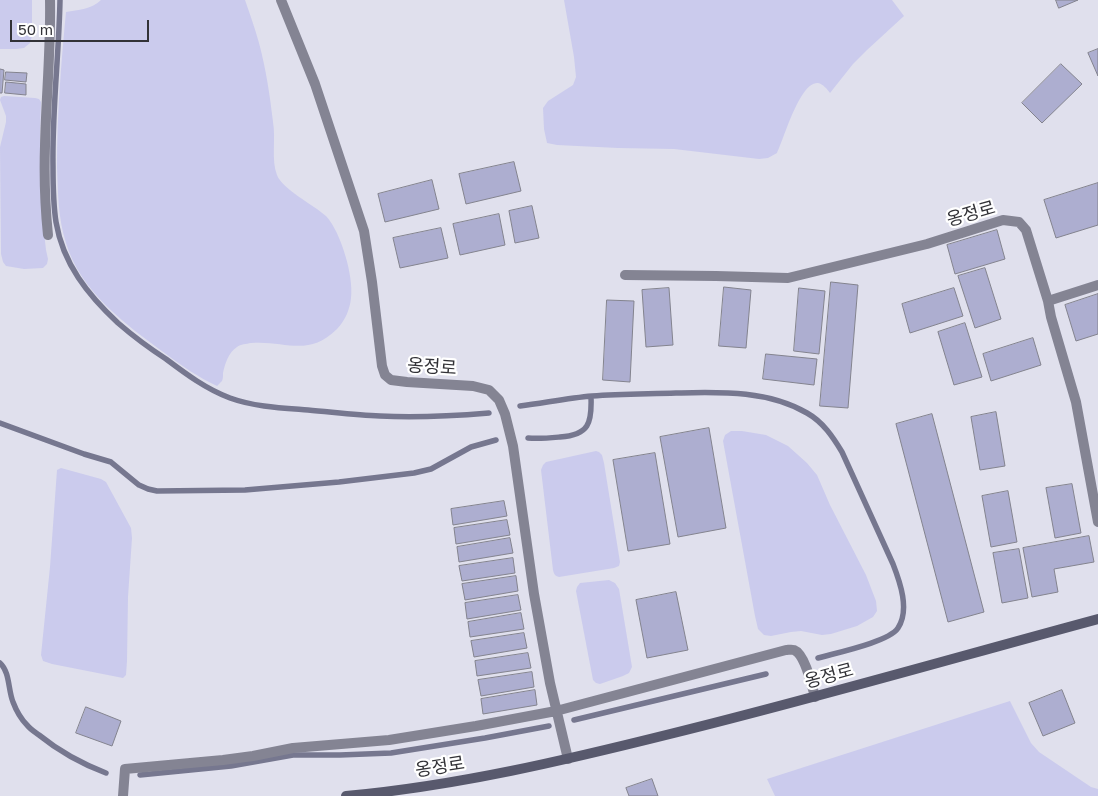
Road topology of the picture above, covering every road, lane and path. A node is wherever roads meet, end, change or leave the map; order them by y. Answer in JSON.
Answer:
{"nodes":[{"id":1,"x":50,"y":0,"type":"edge"},
{"id":2,"x":281,"y":0,"type":"edge"},
{"id":3,"x":48,"y":235,"type":"dead end"},
{"id":4,"x":625,"y":276,"type":"dead end"},
{"id":5,"x":1098,"y":285,"type":"edge"},
{"id":6,"x":1048,"y":301,"type":"junction"},
{"id":7,"x":1098,"y":522,"type":"edge"},
{"id":8,"x":1098,"y":619,"type":"edge"},
{"id":9,"x":815,"y":697,"type":"junction"},
{"id":10,"x":556,"y":711,"type":"junction"},
{"id":11,"x":568,"y":759,"type":"junction"},
{"id":12,"x":123,"y":796,"type":"edge"},
{"id":13,"x":346,"y":796,"type":"edge"}],
"edges":[{"from":1,"to":3,"type":"lane"},
{"from":2,"to":10,"type":"lane","name":"옹정로"},
{"from":4,"to":6,"type":"lane","name":"옹정로"},
{"from":5,"to":6,"type":"lane"},
{"from":6,"to":7,"type":"lane","name":"옹정로"},
{"from":8,"to":9,"type":"street","name":"옹정로"},
{"from":9,"to":10,"type":"lane"},
{"from":9,"to":11,"type":"street","name":"옹정로"},
{"from":10,"to":11,"type":"lane","name":"옹정로"},
{"from":10,"to":12,"type":"lane"},
{"from":11,"to":13,"type":"street","name":"옹정로"}]}
